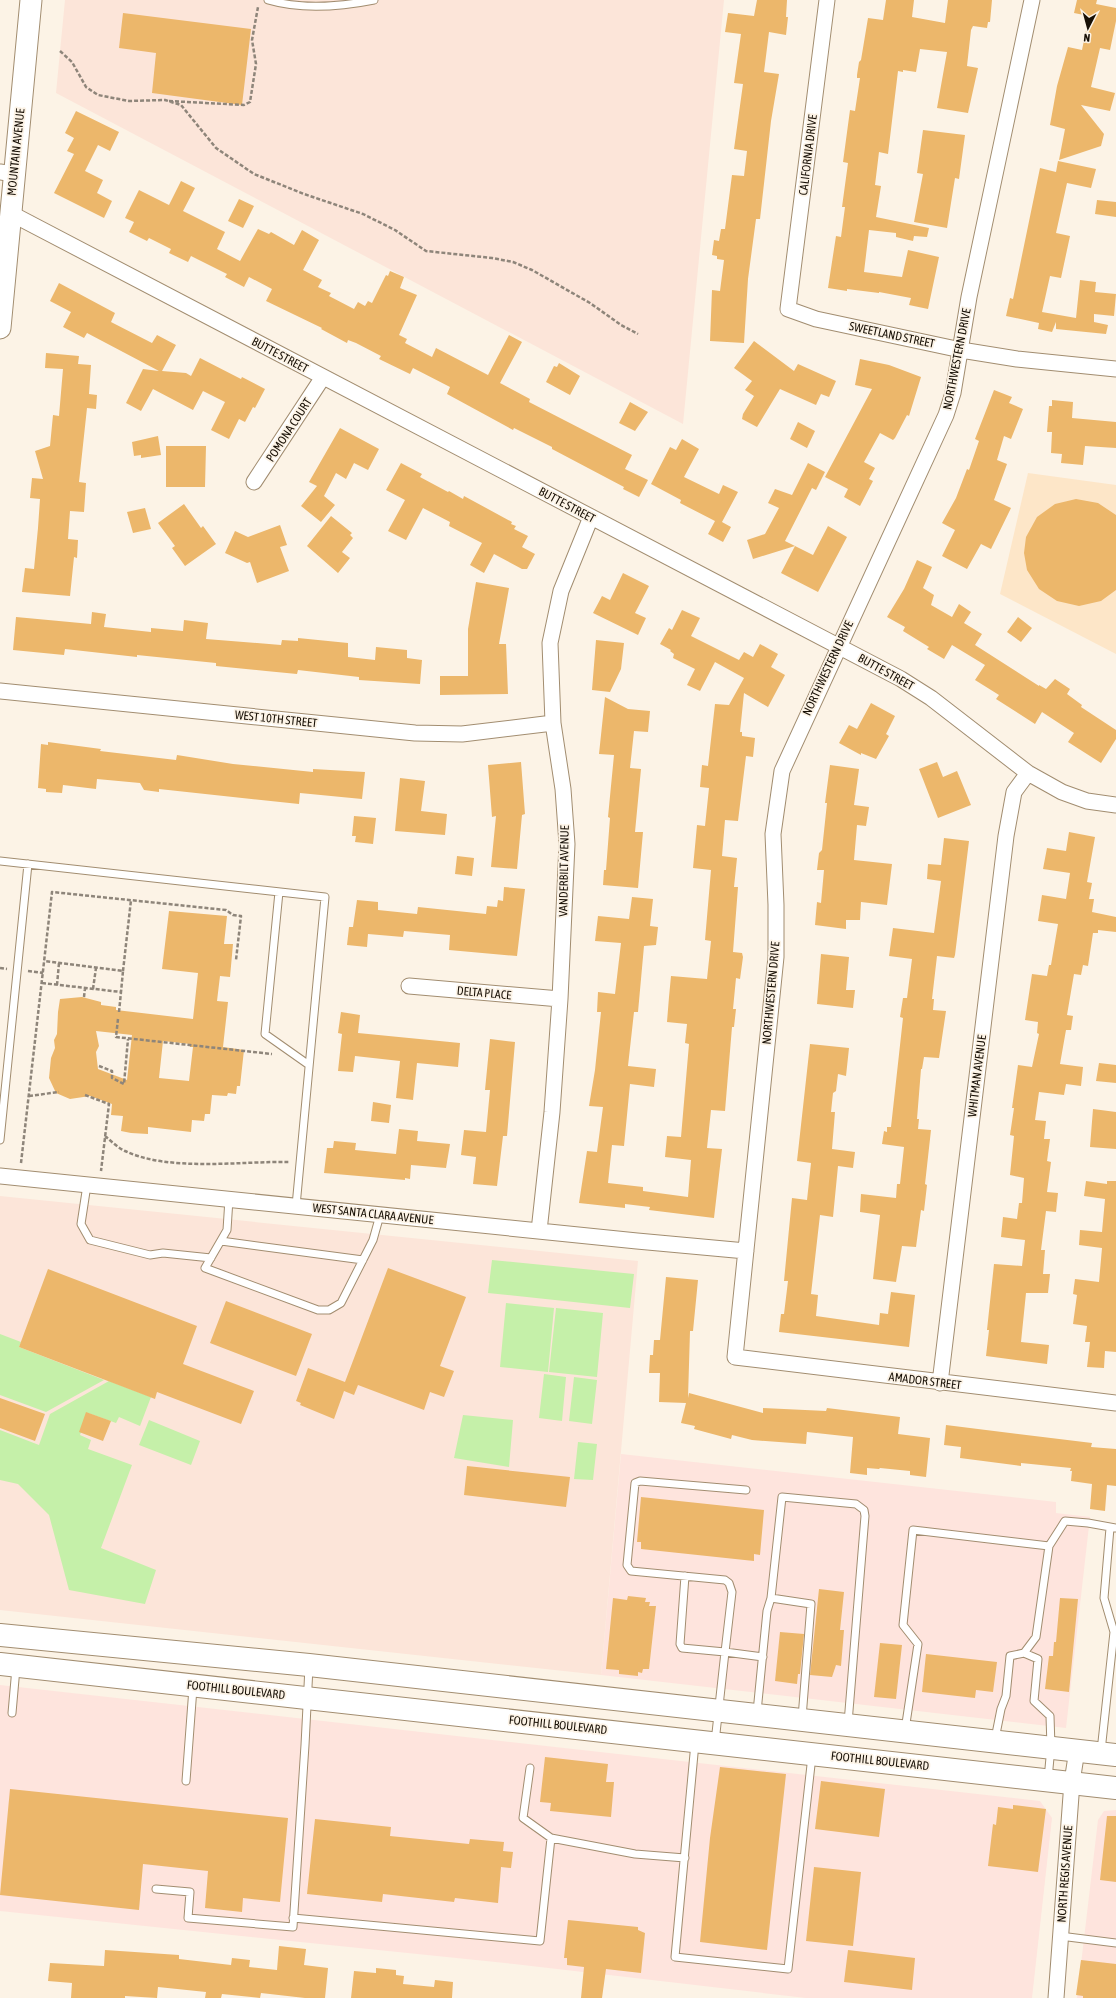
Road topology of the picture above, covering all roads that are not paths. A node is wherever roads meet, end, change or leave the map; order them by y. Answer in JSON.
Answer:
{"nodes":[{"id":1,"x":31,"y":0,"type":"edge"},
{"id":2,"x":268,"y":0,"type":"edge"},
{"id":3,"x":374,"y":0,"type":"edge"},
{"id":4,"x":828,"y":0,"type":"edge"},
{"id":5,"x":1032,"y":0,"type":"edge"},
{"id":6,"x":7,"y":173,"type":"edge"},
{"id":7,"x":10,"y":213,"type":"junction"},
{"id":8,"x":2,"y":292,"type":"edge"},
{"id":9,"x":788,"y":309,"type":"joint"},
{"id":10,"x":0,"y":328,"type":"edge"},
{"id":11,"x":960,"y":350,"type":"junction"},
{"id":12,"x":1116,"y":369,"type":"edge"},
{"id":13,"x":323,"y":377,"type":"junction"},
{"id":14,"x":254,"y":482,"type":"dead end"},
{"id":15,"x":591,"y":517,"type":"junction"},
{"id":16,"x":838,"y":646,"type":"junction"},
{"id":17,"x":0,"y":691,"type":"edge"},
{"id":18,"x":553,"y":723,"type":"junction"},
{"id":19,"x":1028,"y":773,"type":"junction"},
{"id":20,"x":1116,"y":806,"type":"edge"},
{"id":21,"x":0,"y":861,"type":"edge"},
{"id":22,"x":28,"y":864,"type":"junction"},
{"id":23,"x":279,"y":892,"type":"junction"},
{"id":24,"x":409,"y":986,"type":"dead end"},
{"id":25,"x":560,"y":1000,"type":"junction"},
{"id":26,"x":309,"y":1065,"type":"junction"},
{"id":27,"x":0,"y":1140,"type":"edge"},
{"id":28,"x":0,"y":1176,"type":"edge"},
{"id":29,"x":87,"y":1184,"type":"junction"},
{"id":30,"x":229,"y":1199,"type":"junction"},
{"id":31,"x":296,"y":1206,"type":"junction"},
{"id":32,"x":380,"y":1215,"type":"junction"},
{"id":33,"x":539,"y":1231,"type":"junction"},
{"id":34,"x":221,"y":1240,"type":"junction"},
{"id":35,"x":746,"y":1250,"type":"junction"},
{"id":36,"x":211,"y":1258,"type":"junction"},
{"id":37,"x":362,"y":1260,"type":"junction"},
{"id":38,"x":735,"y":1357,"type":"joint"},
{"id":39,"x":940,"y":1383,"type":"junction"},
{"id":40,"x":1116,"y":1403,"type":"edge"},
{"id":41,"x":746,"y":1490,"type":"dead end"},
{"id":42,"x":1113,"y":1528,"type":"edge"},
{"id":43,"x":1048,"y":1546,"type":"junction"},
{"id":44,"x":685,"y":1576,"type":"junction"},
{"id":45,"x":771,"y":1598,"type":"junction"},
{"id":46,"x":0,"y":1635,"type":"edge"},
{"id":47,"x":725,"y":1652,"type":"junction"},
{"id":48,"x":1024,"y":1653,"type":"junction"},
{"id":49,"x":763,"y":1657,"type":"junction"},
{"id":50,"x":8,"y":1665,"type":"edge"},
{"id":51,"x":309,"y":1665,"type":"junction"},
{"id":52,"x":194,"y":1685,"type":"junction"},
{"id":53,"x":307,"y":1697,"type":"junction"},
{"id":54,"x":719,"y":1711,"type":"junction"},
{"id":55,"x":12,"y":1713,"type":"dead end"},
{"id":56,"x":757,"y":1715,"type":"junction"},
{"id":57,"x":801,"y":1720,"type":"junction"},
{"id":58,"x":848,"y":1725,"type":"junction"},
{"id":59,"x":905,"y":1731,"type":"junction"},
{"id":60,"x":995,"y":1741,"type":"junction"},
{"id":61,"x":705,"y":1742,"type":"junction"},
{"id":62,"x":1051,"y":1747,"type":"junction"},
{"id":63,"x":1077,"y":1750,"type":"junction"},
{"id":64,"x":813,"y":1754,"type":"junction"},
{"id":65,"x":1108,"y":1754,"type":"edge"},
{"id":66,"x":530,"y":1768,"type":"dead end"},
{"id":67,"x":1048,"y":1780,"type":"junction"},
{"id":68,"x":186,"y":1782,"type":"dead end"},
{"id":69,"x":1072,"y":1782,"type":"junction"},
{"id":70,"x":1116,"y":1788,"type":"edge"},
{"id":71,"x":551,"y":1838,"type":"junction"},
{"id":72,"x":685,"y":1858,"type":"junction"},
{"id":73,"x":156,"y":1889,"type":"dead end"},
{"id":74,"x":293,"y":1918,"type":"junction"},
{"id":75,"x":1060,"y":1936,"type":"junction"},
{"id":76,"x":1116,"y":1943,"type":"edge"},
{"id":77,"x":1056,"y":1998,"type":"edge"}],
"edges":[{"from":1,"to":6,"type":"main road","name":"MOUNTAIN AVENUE"},
{"from":2,"to":3,"type":"lane"},
{"from":4,"to":9,"type":"street","name":"CALIFORNIA DRIVE"},
{"from":5,"to":11,"type":"street","name":"NORTHWESTERN DRIVE"},
{"from":6,"to":7,"type":"main road","name":"MOUNTAIN AVENUE"},
{"from":7,"to":8,"type":"main road","name":"MOUNTAIN AVENUE"},
{"from":7,"to":13,"type":"street","name":"BUTTE STREET"},
{"from":8,"to":10,"type":"main road","name":"MOUNTAIN AVENUE"},
{"from":9,"to":11,"type":"street","name":"SWEETLAND STREET"},
{"from":11,"to":12,"type":"street","name":"SWEETLAND STREET"},
{"from":11,"to":16,"type":"street","name":"NORTHWESTERN DRIVE"},
{"from":13,"to":14,"type":"street","name":"POMONA COURT"},
{"from":13,"to":15,"type":"street","name":"BUTTE STREET"},
{"from":15,"to":16,"type":"street","name":"BUTTE STREET"},
{"from":15,"to":18,"type":"street","name":"VANDERBILT AVENUE"},
{"from":16,"to":19,"type":"street","name":"BUTTE STREET"},
{"from":16,"to":35,"type":"street","name":"NORTHWESTERN DRIVE"},
{"from":17,"to":18,"type":"street","name":"WEST 10TH STREET"},
{"from":18,"to":25,"type":"street","name":"VANDERBILT AVENUE"},
{"from":19,"to":20,"type":"street","name":"BUTTE STREET"},
{"from":19,"to":39,"type":"street","name":"WHITMAN AVENUE"},
{"from":21,"to":22,"type":"lane"},
{"from":22,"to":23,"type":"lane"},
{"from":22,"to":27,"type":"lane"},
{"from":23,"to":26,"type":"lane"},
{"from":23,"to":26,"type":"lane"},
{"from":24,"to":25,"type":"street","name":"DELTA PLACE"},
{"from":25,"to":33,"type":"street","name":"VANDERBILT AVENUE"},
{"from":26,"to":31,"type":"lane"},
{"from":28,"to":29,"type":"street","name":"WEST SANTA CLARA AVENUE"},
{"from":29,"to":30,"type":"street","name":"WEST SANTA CLARA AVENUE"},
{"from":29,"to":36,"type":"lane"},
{"from":30,"to":31,"type":"street","name":"WEST SANTA CLARA AVENUE"},
{"from":30,"to":34,"type":"lane"},
{"from":31,"to":32,"type":"street","name":"WEST SANTA CLARA AVENUE"},
{"from":32,"to":33,"type":"street","name":"WEST SANTA CLARA AVENUE"},
{"from":32,"to":37,"type":"lane"},
{"from":33,"to":35,"type":"street","name":"WEST SANTA CLARA AVENUE"},
{"from":34,"to":36,"type":"lane"},
{"from":34,"to":37,"type":"lane"},
{"from":35,"to":38,"type":"street","name":"NORTHWESTERN DRIVE"},
{"from":36,"to":37,"type":"lane"},
{"from":38,"to":39,"type":"street","name":"AMADOR STREET"},
{"from":39,"to":40,"type":"street","name":"AMADOR STREET"},
{"from":41,"to":44,"type":"lane"},
{"from":42,"to":43,"type":"lane"},
{"from":42,"to":65,"type":"lane"},
{"from":43,"to":48,"type":"lane"},
{"from":43,"to":59,"type":"lane"},
{"from":44,"to":47,"type":"lane"},
{"from":44,"to":47,"type":"lane"},
{"from":45,"to":49,"type":"lane"},
{"from":45,"to":57,"type":"lane"},
{"from":45,"to":58,"type":"lane"},
{"from":46,"to":51,"type":"main road"},
{"from":47,"to":49,"type":"lane"},
{"from":47,"to":54,"type":"lane"},
{"from":48,"to":60,"type":"lane"},
{"from":48,"to":62,"type":"lane"},
{"from":49,"to":56,"type":"lane"},
{"from":50,"to":52,"type":"main road","name":"FOOTHILL BOULEVARD"},
{"from":50,"to":55,"type":"lane"},
{"from":51,"to":53,"type":"lane"},
{"from":51,"to":54,"type":"main road"},
{"from":52,"to":53,"type":"main road","name":"FOOTHILL BOULEVARD"},
{"from":52,"to":68,"type":"lane"},
{"from":53,"to":61,"type":"main road","name":"FOOTHILL BOULEVARD"},
{"from":53,"to":74,"type":"lane"},
{"from":54,"to":56,"type":"main road"},
{"from":54,"to":61,"type":"lane"},
{"from":56,"to":57,"type":"main road"},
{"from":57,"to":58,"type":"main road"},
{"from":58,"to":59,"type":"main road"},
{"from":59,"to":60,"type":"main road"},
{"from":60,"to":62,"type":"main road"},
{"from":61,"to":64,"type":"main road","name":"FOOTHILL BOULEVARD"},
{"from":61,"to":72,"type":"lane"},
{"from":62,"to":63,"type":"main road"},
{"from":62,"to":67,"type":"lane"},
{"from":63,"to":65,"type":"main road"},
{"from":63,"to":69,"type":"street","name":"NORTH REGIS AVENUE"},
{"from":64,"to":67,"type":"main road","name":"FOOTHILL BOULEVARD"},
{"from":64,"to":72,"type":"lane"},
{"from":66,"to":71,"type":"lane"},
{"from":67,"to":69,"type":"main road","name":"FOOTHILL BOULEVARD"},
{"from":69,"to":70,"type":"main road","name":"FOOTHILL BOULEVARD"},
{"from":69,"to":75,"type":"street","name":"NORTH REGIS AVENUE"},
{"from":71,"to":72,"type":"lane"},
{"from":71,"to":74,"type":"lane"},
{"from":73,"to":74,"type":"lane"},
{"from":75,"to":76,"type":"lane"},
{"from":75,"to":77,"type":"street","name":"NORTH REGIS AVENUE"}]}
